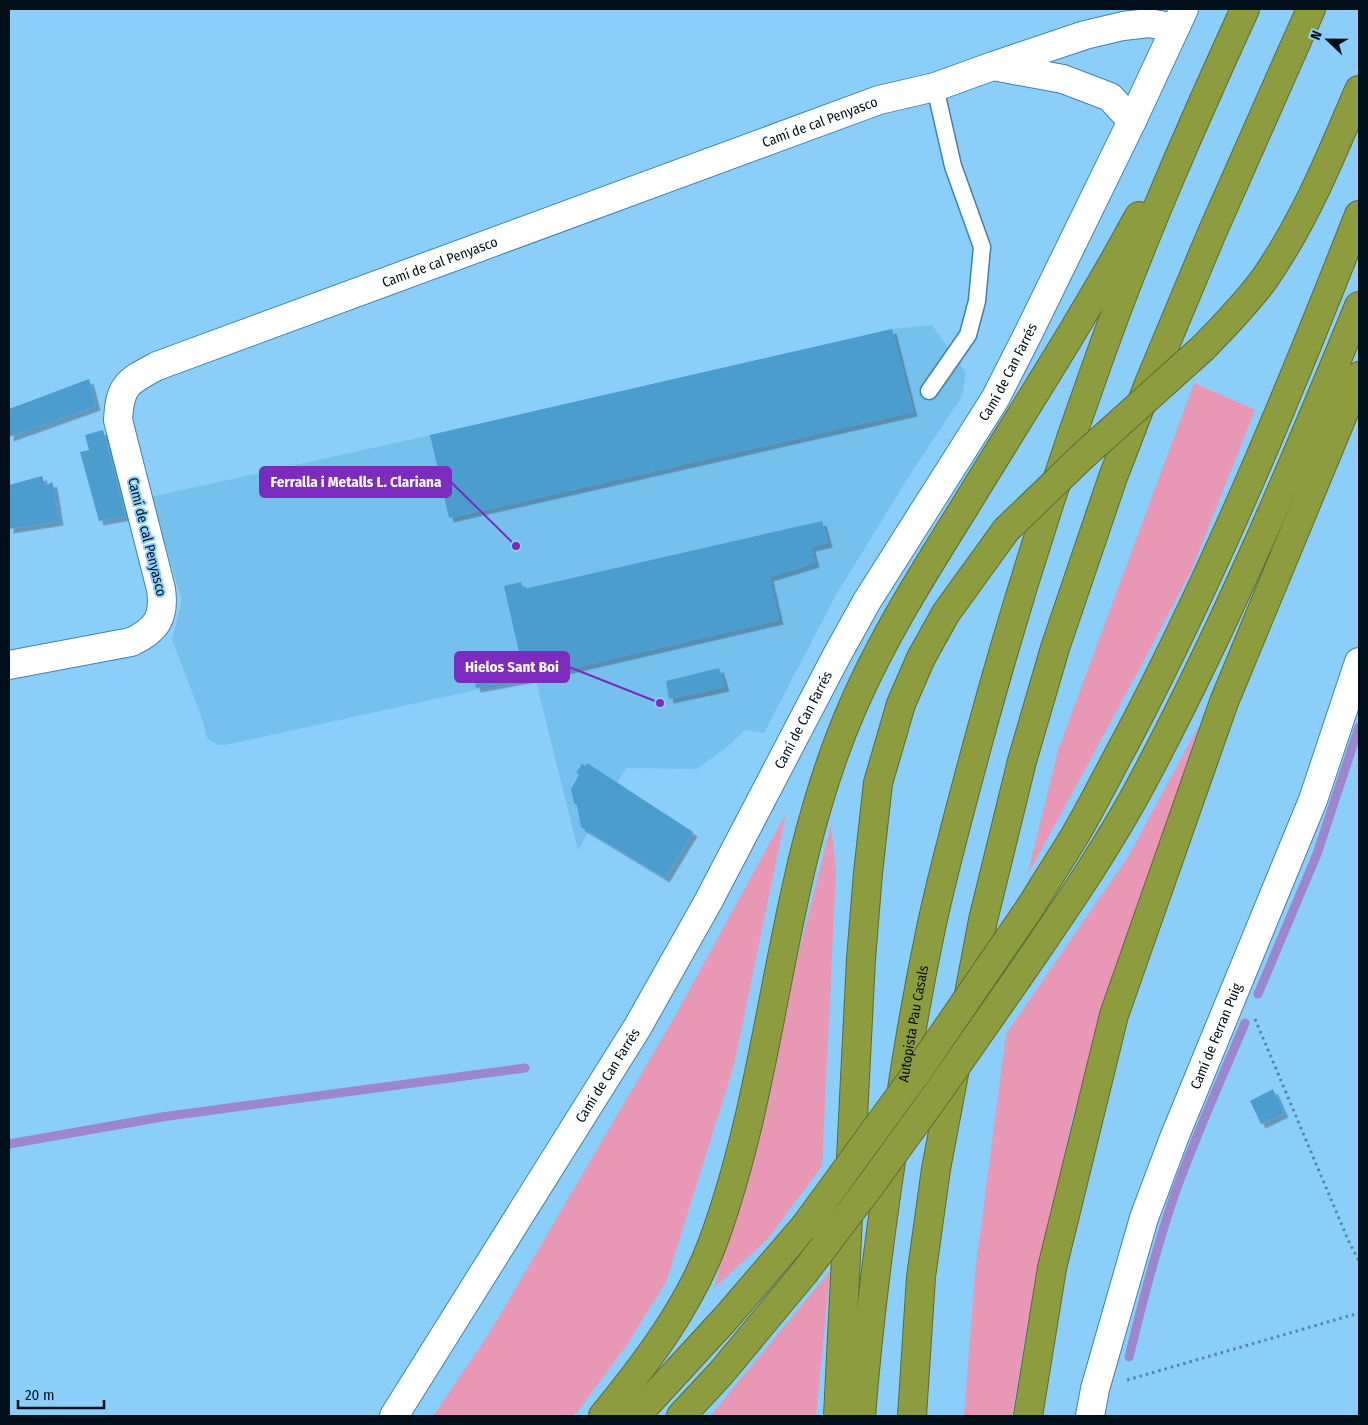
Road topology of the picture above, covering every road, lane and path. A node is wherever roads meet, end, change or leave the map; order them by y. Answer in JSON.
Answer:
{"nodes":[{"id":1,"x":1244,"y":9,"type":"edge"},
{"id":2,"x":1311,"y":9,"type":"edge"},
{"id":3,"x":1180,"y":18,"type":"edge"},
{"id":4,"x":993,"y":66,"type":"junction"},
{"id":5,"x":935,"y":87,"type":"junction"},
{"id":6,"x":1359,"y":90,"type":"edge"},
{"id":7,"x":1204,"y":99,"type":"junction"},
{"id":8,"x":1132,"y":121,"type":"junction"},
{"id":9,"x":1359,"y":215,"type":"edge"},
{"id":10,"x":1359,"y":306,"type":"edge"},
{"id":11,"x":1359,"y":376,"type":"edge"},
{"id":12,"x":929,"y":391,"type":"dead end"},
{"id":13,"x":1359,"y":662,"type":"edge"},
{"id":14,"x":9,"y":665,"type":"edge"},
{"id":15,"x":1239,"y":982,"type":"junction"},
{"id":16,"x":1359,"y":1261,"type":"edge"},
{"id":17,"x":1359,"y":1313,"type":"edge"},
{"id":18,"x":1095,"y":1389,"type":"junction"},
{"id":19,"x":638,"y":1414,"type":"edge"},
{"id":20,"x":394,"y":1416,"type":"edge"},
{"id":21,"x":603,"y":1416,"type":"edge"},
{"id":22,"x":681,"y":1416,"type":"edge"},
{"id":23,"x":838,"y":1416,"type":"edge"},
{"id":24,"x":861,"y":1416,"type":"edge"},
{"id":25,"x":912,"y":1416,"type":"edge"},
{"id":26,"x":1028,"y":1416,"type":"edge"},
{"id":27,"x":1090,"y":1416,"type":"edge"}],
"edges":[{"from":1,"to":7,"type":"highway"},
{"from":2,"to":25,"type":"highway"},
{"from":3,"to":4,"type":"street","name":"Camí de cal Penyasco"},
{"from":3,"to":8,"type":"street","name":"Camí de Can Farrés"},
{"from":4,"to":5,"type":"street","name":"Camí de cal Penyasco"},
{"from":4,"to":8,"type":"street"},
{"from":5,"to":12,"type":"lane"},
{"from":5,"to":14,"type":"street","name":"Camí de cal Penyasco"},
{"from":6,"to":23,"type":"highway","bridge":true},
{"from":7,"to":21,"type":"highway"},
{"from":7,"to":24,"type":"highway","name":"Autopista Pau Casals"},
{"from":8,"to":20,"type":"street","name":"Camí de Can Farrés"},
{"from":9,"to":19,"type":"highway","bridge":true},
{"from":10,"to":22,"type":"highway","bridge":true},
{"from":11,"to":26,"type":"highway"},
{"from":13,"to":15,"type":"street","name":"Camí de Ferran Puig"},
{"from":15,"to":16,"type":"path"},
{"from":15,"to":18,"type":"street","name":"Camí de Ferran Puig"},
{"from":17,"to":18,"type":"path"},
{"from":18,"to":27,"type":"street","name":"Camí de Ferran Puig"}]}
